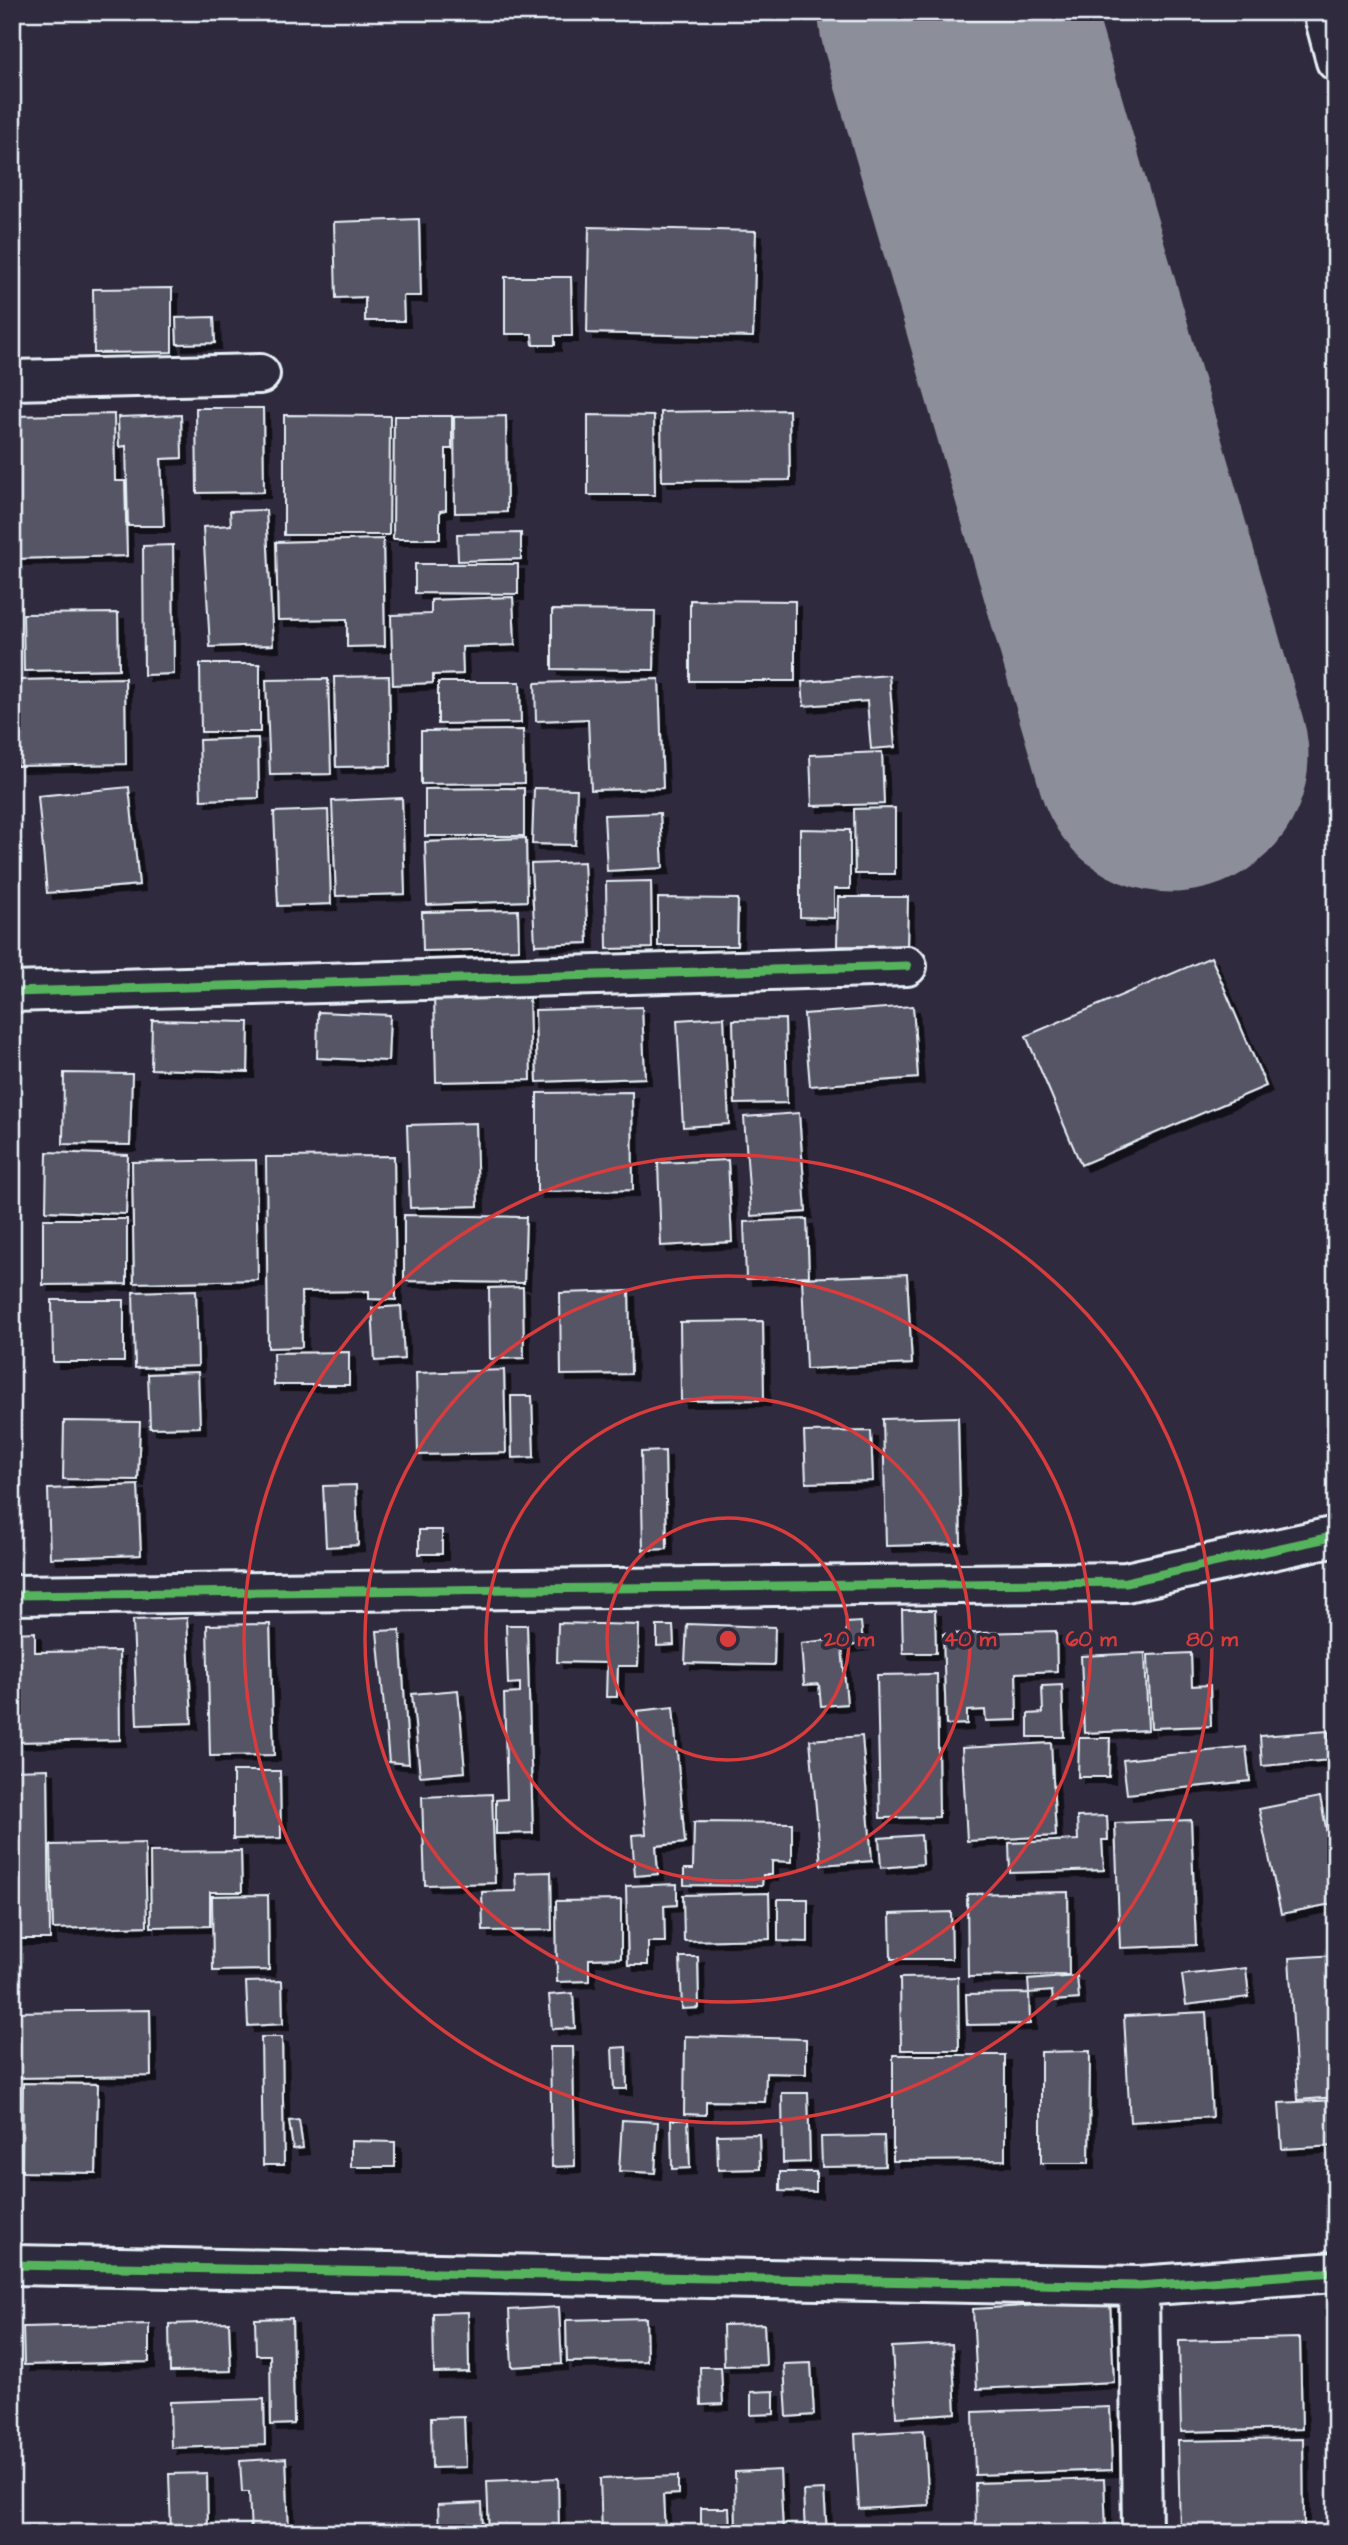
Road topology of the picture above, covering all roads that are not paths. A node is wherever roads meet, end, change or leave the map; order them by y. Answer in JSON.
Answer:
{"nodes":[{"id":1,"x":1323,"y":12,"type":"edge"},
{"id":2,"x":1336,"y":61,"type":"edge"},
{"id":3,"x":260,"y":374,"type":"dead end"},
{"id":4,"x":12,"y":380,"type":"edge"},
{"id":5,"x":907,"y":966,"type":"dead end"},
{"id":6,"x":12,"y":992,"type":"edge"},
{"id":7,"x":1336,"y":1536,"type":"edge"},
{"id":8,"x":12,"y":1595,"type":"edge"},
{"id":9,"x":12,"y":2265,"type":"edge"},
{"id":10,"x":1336,"y":2272,"type":"edge"},
{"id":11,"x":1139,"y":2286,"type":"junction"},
{"id":12,"x":1142,"y":2533,"type":"edge"}],
"edges":[{"from":1,"to":2,"type":"street"},
{"from":3,"to":4,"type":"street"},
{"from":5,"to":6,"type":"street"},
{"from":7,"to":8,"type":"street"},
{"from":9,"to":11,"type":"street"},
{"from":10,"to":11,"type":"street"},
{"from":11,"to":12,"type":"street"}]}
